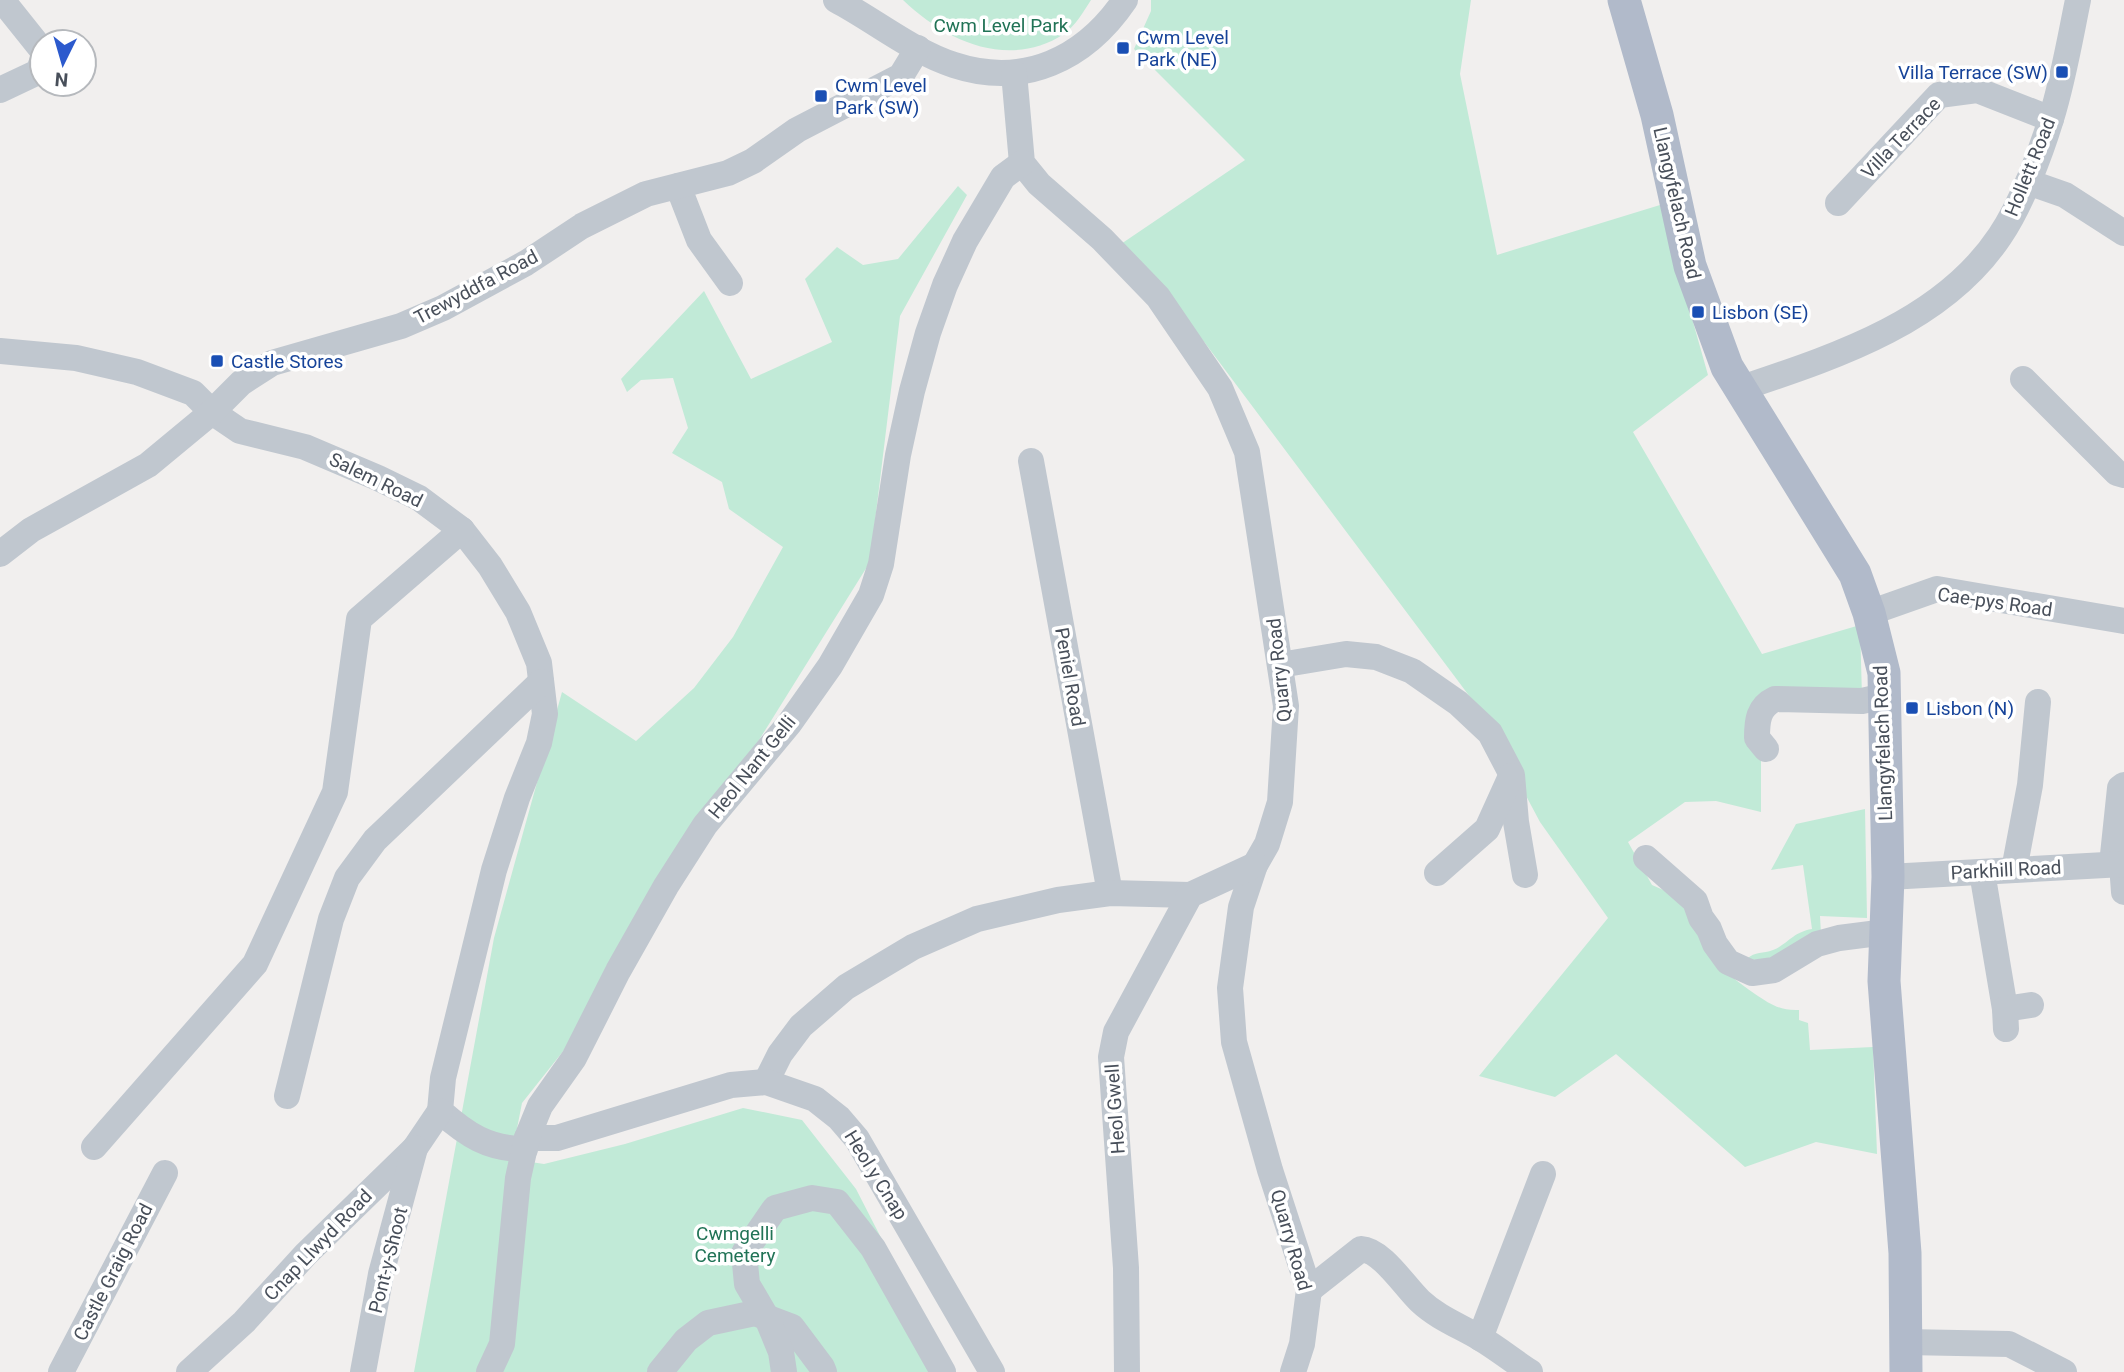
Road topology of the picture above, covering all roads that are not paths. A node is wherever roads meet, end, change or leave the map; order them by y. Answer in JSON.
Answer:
{"nodes":[{"id":1,"x":2,"y":0,"type":"edge"},
{"id":2,"x":836,"y":0,"type":"edge"},
{"id":3,"x":1125,"y":0,"type":"edge"},
{"id":4,"x":1624,"y":0,"type":"edge"},
{"id":5,"x":2078,"y":0,"type":"edge"},
{"id":6,"x":28,"y":32,"type":"edge"},
{"id":7,"x":918,"y":48,"type":"junction"},
{"id":8,"x":1014,"y":73,"type":"junction"},
{"id":9,"x":28,"y":77,"type":"edge"},
{"id":10,"x":0,"y":90,"type":"edge"},
{"id":11,"x":2052,"y":119,"type":"junction"},
{"id":12,"x":1022,"y":163,"type":"junction"},
{"id":13,"x":2028,"y":182,"type":"junction"},
{"id":14,"x":678,"y":186,"type":"junction"},
{"id":15,"x":1839,"y":203,"type":"dead end"},
{"id":16,"x":2124,"y":233,"type":"edge"},
{"id":17,"x":730,"y":284,"type":"dead end"},
{"id":18,"x":0,"y":351,"type":"edge"},
{"id":19,"x":2023,"y":379,"type":"dead end"},
{"id":20,"x":1739,"y":389,"type":"junction"},
{"id":21,"x":212,"y":412,"type":"junction"},
{"id":22,"x":1031,"y":461,"type":"dead end"},
{"id":23,"x":2124,"y":475,"type":"edge"},
{"id":24,"x":463,"y":530,"type":"junction"},
{"id":25,"x":0,"y":554,"type":"edge"},
{"id":26,"x":1869,"y":613,"type":"junction"},
{"id":27,"x":2124,"y":621,"type":"edge"},
{"id":28,"x":1280,"y":666,"type":"junction"},
{"id":29,"x":541,"y":681,"type":"junction"},
{"id":30,"x":1884,"y":696,"type":"junction"},
{"id":31,"x":2038,"y":702,"type":"dead end"},
{"id":32,"x":1766,"y":749,"type":"dead end"},
{"id":33,"x":1512,"y":775,"type":"junction"},
{"id":34,"x":2124,"y":785,"type":"edge"},
{"id":35,"x":1646,"y":858,"type":"dead end"},
{"id":36,"x":2119,"y":864,"type":"edge"},
{"id":37,"x":1255,"y":865,"type":"junction"},
{"id":38,"x":2014,"y":870,"type":"junction"},
{"id":39,"x":1982,"y":872,"type":"junction"},
{"id":40,"x":1437,"y":873,"type":"dead end"},
{"id":41,"x":1525,"y":875,"type":"dead end"},
{"id":42,"x":1888,"y":877,"type":"junction"},
{"id":43,"x":2124,"y":892,"type":"edge"},
{"id":44,"x":1110,"y":893,"type":"junction"},
{"id":45,"x":1190,"y":895,"type":"junction"},
{"id":46,"x":1886,"y":932,"type":"junction"},
{"id":47,"x":2031,"y":1006,"type":"dead end"},
{"id":48,"x":766,"y":1082,"type":"junction"},
{"id":49,"x":287,"y":1096,"type":"dead end"},
{"id":50,"x":444,"y":1108,"type":"junction"},
{"id":51,"x":526,"y":1143,"type":"junction"},
{"id":52,"x":94,"y":1147,"type":"dead end"},
{"id":53,"x":415,"y":1148,"type":"junction"},
{"id":54,"x":165,"y":1173,"type":"dead end"},
{"id":55,"x":1543,"y":1174,"type":"dead end"},
{"id":56,"x":1309,"y":1290,"type":"junction"},
{"id":57,"x":767,"y":1318,"type":"junction"},
{"id":58,"x":1480,"y":1338,"type":"junction"},
{"id":59,"x":502,"y":1344,"type":"junction"},
{"id":60,"x":1906,"y":1357,"type":"edge"},
{"id":61,"x":61,"y":1372,"type":"edge"},
{"id":62,"x":189,"y":1372,"type":"edge"},
{"id":63,"x":363,"y":1372,"type":"edge"},
{"id":64,"x":489,"y":1372,"type":"edge"},
{"id":65,"x":510,"y":1372,"type":"edge"},
{"id":66,"x":660,"y":1372,"type":"edge"},
{"id":67,"x":784,"y":1372,"type":"edge"},
{"id":68,"x":824,"y":1372,"type":"edge"},
{"id":69,"x":943,"y":1372,"type":"edge"},
{"id":70,"x":992,"y":1372,"type":"edge"},
{"id":71,"x":1126,"y":1372,"type":"edge"},
{"id":72,"x":1293,"y":1372,"type":"edge"},
{"id":73,"x":1530,"y":1372,"type":"edge"},
{"id":74,"x":2064,"y":1372,"type":"edge"}],
"edges":[{"from":1,"to":6,"type":"street"},
{"from":2,"to":7,"type":"street"},
{"from":3,"to":8,"type":"street"},
{"from":4,"to":20,"type":"main road","name":"Llangyfelach Road"},
{"from":5,"to":11,"type":"street","name":"Hollett Road"},
{"from":7,"to":8,"type":"street"},
{"from":7,"to":14,"type":"street","name":"Trewyddfa Road"},
{"from":8,"to":12,"type":"street"},
{"from":9,"to":10,"type":"street"},
{"from":11,"to":13,"type":"street","name":"Hollett Road"},
{"from":11,"to":15,"type":"street","name":"Villa Terrace"},
{"from":12,"to":28,"type":"street","name":"Quarry Road"},
{"from":12,"to":51,"type":"street","name":"Heol Nant Gelli"},
{"from":13,"to":16,"type":"street"},
{"from":13,"to":20,"type":"street","name":"Hollett Road"},
{"from":14,"to":17,"type":"street"},
{"from":14,"to":21,"type":"street","name":"Trewyddfa Road"},
{"from":18,"to":21,"type":"street","name":"Salem Road"},
{"from":19,"to":23,"type":"street"},
{"from":20,"to":26,"type":"main road","name":"Llangyfelach Road"},
{"from":21,"to":24,"type":"street","name":"Salem Road"},
{"from":21,"to":25,"type":"street","name":"Trewyddfa Road"},
{"from":22,"to":44,"type":"street","name":"Peniel Road"},
{"from":24,"to":29,"type":"street","name":"Salem Road"},
{"from":24,"to":52,"type":"street"},
{"from":26,"to":27,"type":"street","name":"Cae-pys Road"},
{"from":26,"to":30,"type":"main road","name":"Llangyfelach Road"},
{"from":28,"to":33,"type":"street"},
{"from":28,"to":37,"type":"street","name":"Quarry Road"},
{"from":29,"to":49,"type":"street"},
{"from":29,"to":50,"type":"street","name":"Salem Road"},
{"from":30,"to":32,"type":"street"},
{"from":30,"to":42,"type":"main road","name":"Llangyfelach Road"},
{"from":31,"to":38,"type":"street"},
{"from":33,"to":40,"type":"street"},
{"from":33,"to":41,"type":"street"},
{"from":34,"to":36,"type":"street"},
{"from":35,"to":46,"type":"street"},
{"from":36,"to":38,"type":"street","name":"Parkhill Road"},
{"from":36,"to":43,"type":"street"},
{"from":37,"to":45,"type":"street"},
{"from":37,"to":56,"type":"street","name":"Quarry Road"},
{"from":38,"to":39,"type":"street","name":"Parkhill Road"},
{"from":39,"to":42,"type":"street","name":"Parkhill Road"},
{"from":39,"to":47,"type":"street"},
{"from":42,"to":46,"type":"main road","name":"Llangyfelach Road"},
{"from":44,"to":45,"type":"street"},
{"from":44,"to":48,"type":"street"},
{"from":45,"to":71,"type":"street","name":"Heol Gwell"},
{"from":46,"to":60,"type":"main road","name":"Llangyfelach Road"},
{"from":48,"to":51,"type":"street","name":"Heol y Cnap"},
{"from":48,"to":70,"type":"street","name":"Heol y Cnap"},
{"from":50,"to":51,"type":"street","name":"Heol y Cnap"},
{"from":50,"to":53,"type":"street","name":"Cnap Llwyd Road"},
{"from":51,"to":59,"type":"street","name":"Heol Nant Gelli"},
{"from":53,"to":62,"type":"street","name":"Cnap Llwyd Road"},
{"from":53,"to":63,"type":"street","name":"Pont-y-Shoot"},
{"from":54,"to":61,"type":"street","name":"Castle Graig Road"},
{"from":55,"to":58,"type":"street"},
{"from":56,"to":58,"type":"street"},
{"from":56,"to":72,"type":"street","name":"Quarry Road"},
{"from":57,"to":66,"type":"street"},
{"from":57,"to":67,"type":"street"},
{"from":57,"to":68,"type":"street"},
{"from":57,"to":69,"type":"street"},
{"from":58,"to":73,"type":"street"},
{"from":59,"to":64,"type":"street","name":"Heol Nant Gelli"},
{"from":59,"to":65,"type":"street"},
{"from":60,"to":74,"type":"street"}]}
